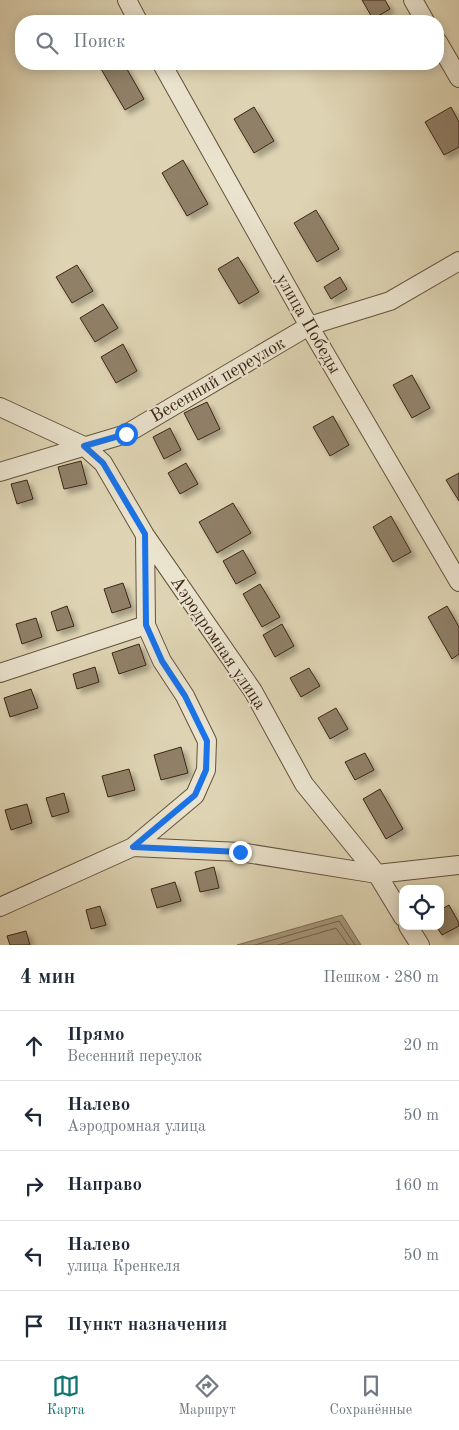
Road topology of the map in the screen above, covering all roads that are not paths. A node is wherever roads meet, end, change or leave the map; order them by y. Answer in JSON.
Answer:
{"nodes":[{"id":1,"x":126,"y":0,"type":"edge"},
{"id":2,"x":413,"y":0,"type":"edge"},
{"id":3,"x":135,"y":15,"type":"edge"},
{"id":4,"x":422,"y":15,"type":"edge"},
{"id":5,"x":444,"y":52,"type":"edge"},
{"id":6,"x":165,"y":70,"type":"edge"},
{"id":7,"x":459,"y":78,"type":"edge"},
{"id":8,"x":459,"y":261,"type":"edge"},
{"id":9,"x":309,"y":326,"type":"junction"},
{"id":10,"x":0,"y":407,"type":"edge"},
{"id":11,"x":84,"y":446,"type":"junction"},
{"id":12,"x":0,"y":472,"type":"edge"},
{"id":13,"x":145,"y":534,"type":"junction"},
{"id":14,"x":459,"y":582,"type":"edge"},
{"id":15,"x":146,"y":625,"type":"junction"},
{"id":16,"x":0,"y":673,"type":"edge"},
{"id":17,"x":133,"y":847,"type":"junction"},
{"id":18,"x":459,"y":865,"type":"edge"},
{"id":19,"x":377,"y":874,"type":"junction"},
{"id":20,"x":0,"y":908,"type":"edge"},
{"id":21,"x":399,"y":910,"type":"edge"},
{"id":22,"x":411,"y":930,"type":"edge"},
{"id":23,"x":420,"y":945,"type":"edge"}],
"edges":[{"from":1,"to":3,"type":"street"},
{"from":2,"to":4,"type":"street"},
{"from":5,"to":7,"type":"street"},
{"from":6,"to":9,"type":"street","name":"улица Победы"},
{"from":8,"to":9,"type":"street","name":"Весенний переулок"},
{"from":9,"to":11,"type":"street","name":"Весенний переулок"},
{"from":9,"to":14,"type":"street","name":"улица Победы"},
{"from":10,"to":11,"type":"street","name":"Аэродромная улица"},
{"from":11,"to":12,"type":"street","name":"Весенний переулок"},
{"from":11,"to":13,"type":"street","name":"Аэродромная улица"},
{"from":13,"to":15,"type":"street"},
{"from":13,"to":19,"type":"street","name":"Аэродромная улица"},
{"from":15,"to":16,"type":"street"},
{"from":15,"to":17,"type":"street"},
{"from":17,"to":19,"type":"street"},
{"from":17,"to":20,"type":"street"},
{"from":18,"to":19,"type":"street"},
{"from":19,"to":21,"type":"street","name":"Аэродромная улица"},
{"from":22,"to":23,"type":"street"}]}
